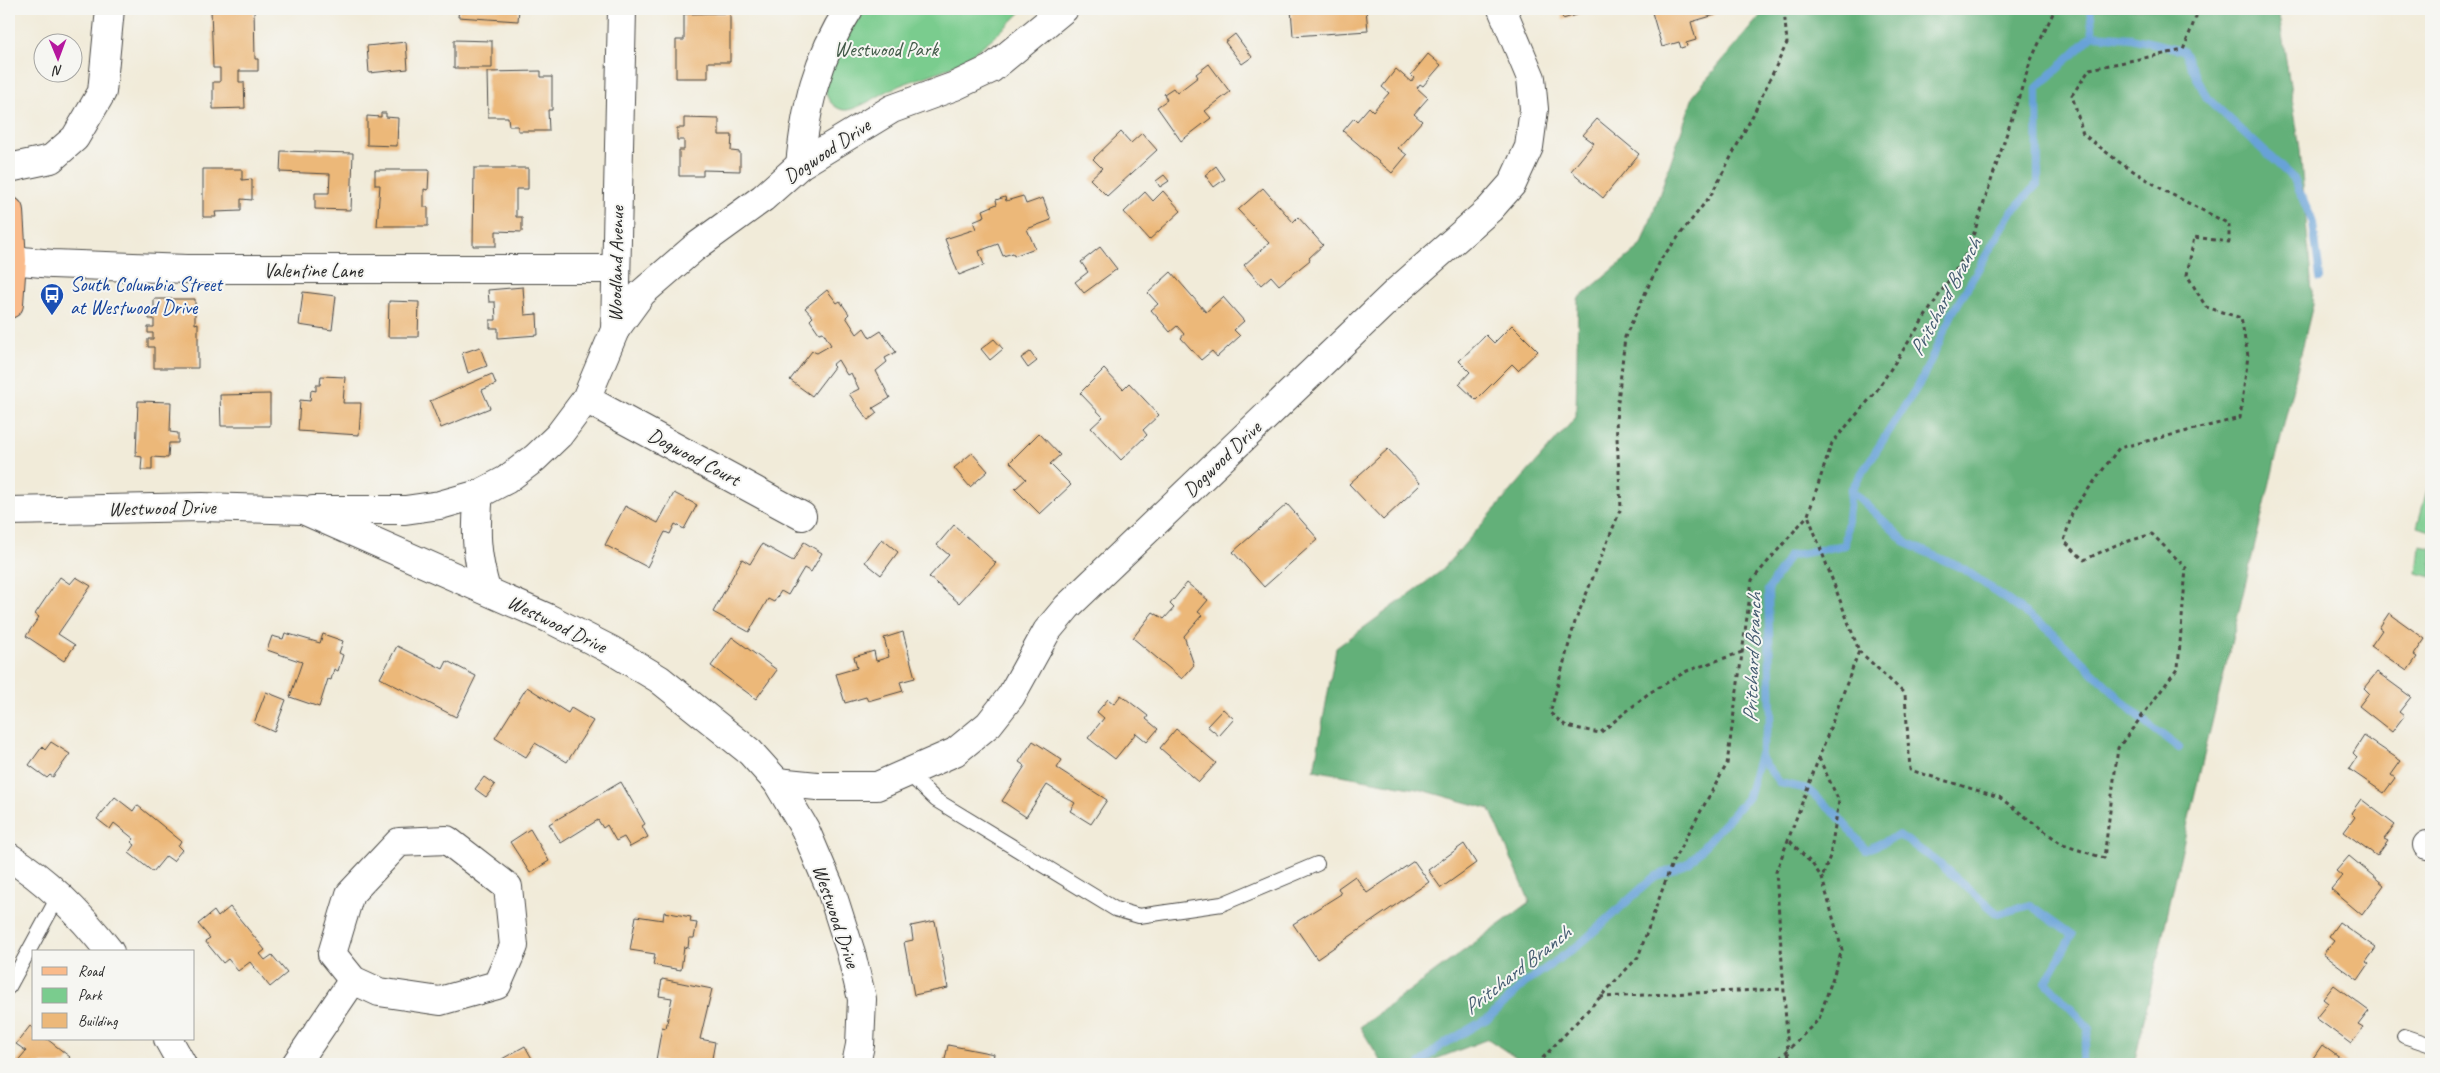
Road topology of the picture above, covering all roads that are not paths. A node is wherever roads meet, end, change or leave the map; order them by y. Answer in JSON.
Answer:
{"nodes":[{"id":1,"x":110,"y":9,"type":"edge"},
{"id":2,"x":622,"y":9,"type":"edge"},
{"id":3,"x":849,"y":9,"type":"edge"},
{"id":4,"x":1064,"y":9,"type":"edge"},
{"id":5,"x":1502,"y":9,"type":"edge"},
{"id":6,"x":800,"y":166,"type":"junction"},
{"id":7,"x":9,"y":168,"type":"edge"},
{"id":8,"x":9,"y":211,"type":"edge"},
{"id":9,"x":12,"y":260,"type":"junction"},
{"id":10,"x":615,"y":269,"type":"junction"},
{"id":11,"x":9,"y":304,"type":"edge"},
{"id":12,"x":615,"y":330,"type":"junction"},
{"id":13,"x":586,"y":399,"type":"junction"},
{"id":14,"x":478,"y":494,"type":"junction"},
{"id":15,"x":303,"y":510,"type":"junction"},
{"id":16,"x":9,"y":511,"type":"edge"},
{"id":17,"x":802,"y":516,"type":"dead end"},
{"id":18,"x":486,"y":590,"type":"junction"},
{"id":19,"x":909,"y":774,"type":"junction"},
{"id":20,"x":777,"y":782,"type":"junction"},
{"id":21,"x":9,"y":857,"type":"edge"},
{"id":22,"x":1317,"y":864,"type":"dead end"},
{"id":23,"x":58,"y":897,"type":"junction"},
{"id":24,"x":108,"y":950,"type":"edge"},
{"id":25,"x":352,"y":980,"type":"junction"},
{"id":26,"x":9,"y":986,"type":"edge"},
{"id":27,"x":2404,"y":1036,"type":"dead end"},
{"id":28,"x":169,"y":1040,"type":"edge"},
{"id":29,"x":2431,"y":1045,"type":"edge"},
{"id":30,"x":182,"y":1064,"type":"edge"},
{"id":31,"x":296,"y":1064,"type":"edge"},
{"id":32,"x":856,"y":1064,"type":"edge"}],
"edges":[{"from":1,"to":7,"type":"street"},
{"from":2,"to":10,"type":"street","name":"Woodland Avenue"},
{"from":3,"to":6,"type":"street"},
{"from":4,"to":6,"type":"street","name":"Dogwood Drive"},
{"from":5,"to":19,"type":"street","name":"Dogwood Drive"},
{"from":6,"to":12,"type":"street","name":"Dogwood Drive"},
{"from":8,"to":9,"type":"main road"},
{"from":9,"to":10,"type":"street","name":"Valentine Lane"},
{"from":9,"to":11,"type":"main road"},
{"from":10,"to":12,"type":"street","name":"Woodland Avenue"},
{"from":12,"to":13,"type":"street","name":"Woodland Avenue"},
{"from":13,"to":14,"type":"street","name":"Woodland Avenue"},
{"from":13,"to":17,"type":"street","name":"Dogwood Court"},
{"from":14,"to":15,"type":"street","name":"Woodland Avenue"},
{"from":14,"to":18,"type":"street"},
{"from":15,"to":16,"type":"street","name":"Westwood Drive"},
{"from":15,"to":18,"type":"street","name":"Westwood Drive"},
{"from":18,"to":20,"type":"street","name":"Westwood Drive"},
{"from":19,"to":20,"type":"street","name":"Dogwood Drive"},
{"from":19,"to":22,"type":"lane"},
{"from":20,"to":32,"type":"street","name":"Westwood Drive"},
{"from":21,"to":23,"type":"street"},
{"from":23,"to":24,"type":"street"},
{"from":23,"to":26,"type":"lane"},
{"from":25,"to":25,"type":"street"},
{"from":25,"to":31,"type":"street"},
{"from":27,"to":29,"type":"lane"},
{"from":28,"to":30,"type":"street"}]}
